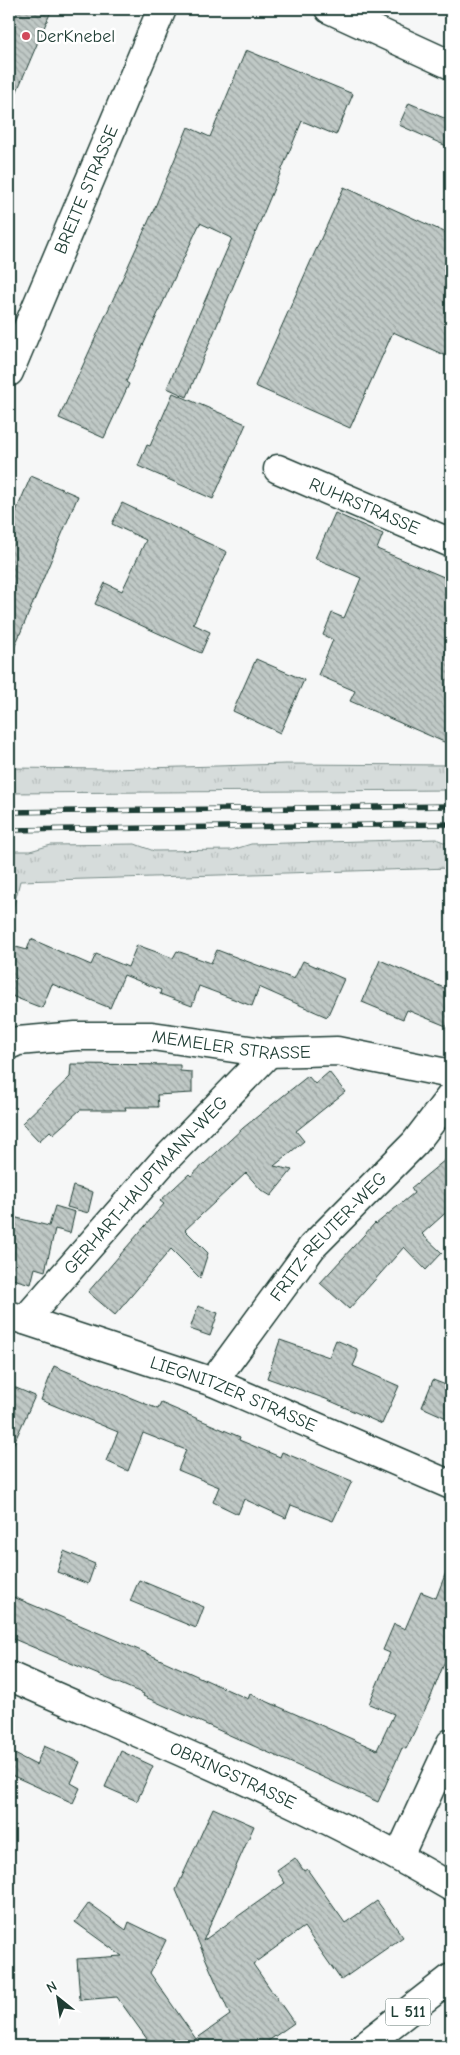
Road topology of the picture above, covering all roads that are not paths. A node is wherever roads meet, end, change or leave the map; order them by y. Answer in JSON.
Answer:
{"nodes":[{"id":1,"x":162,"y":9,"type":"edge"},
{"id":2,"x":329,"y":9,"type":"edge"},
{"id":3,"x":451,"y":66,"type":"edge"},
{"id":4,"x":9,"y":372,"type":"edge"},
{"id":5,"x":278,"y":469,"type":"dead end"},
{"id":6,"x":451,"y":543,"type":"edge"},
{"id":7,"x":9,"y":1045,"type":"edge"},
{"id":8,"x":269,"y":1053,"type":"junction"},
{"id":9,"x":451,"y":1074,"type":"edge"},
{"id":10,"x":451,"y":1096,"type":"edge"},
{"id":11,"x":17,"y":1317,"type":"edge"},
{"id":12,"x":213,"y":1382,"type":"junction"},
{"id":13,"x":451,"y":1485,"type":"edge"},
{"id":14,"x":9,"y":1676,"type":"edge"},
{"id":15,"x":451,"y":1743,"type":"edge"},
{"id":16,"x":399,"y":1856,"type":"junction"},
{"id":17,"x":451,"y":1887,"type":"edge"},
{"id":18,"x":451,"y":1978,"type":"edge"},
{"id":19,"x":364,"y":2046,"type":"edge"}],
"edges":[{"from":1,"to":4,"type":"street","name":"BREITE STRASSE"},
{"from":2,"to":3,"type":"street"},
{"from":5,"to":6,"type":"street","name":"RUHRSTRASSE"},
{"from":7,"to":8,"type":"street","name":"MEMELER STRASSE"},
{"from":8,"to":9,"type":"street","name":"MEMELER STRASSE"},
{"from":8,"to":11,"type":"street","name":"GERHART-HAUPTMANN-WEG"},
{"from":10,"to":12,"type":"street","name":"FRITZ-REUTER-WEG"},
{"from":11,"to":12,"type":"street","name":"LIEGNITZER STRASSE"},
{"from":12,"to":13,"type":"street","name":"LIEGNITZER STRASSE"},
{"from":14,"to":16,"type":"street","name":"OBRINGSTRASSE"},
{"from":15,"to":16,"type":"street"},
{"from":16,"to":17,"type":"street","name":"OBRINGSTRASSE"},
{"from":18,"to":19,"type":"street","number":"L 511"}]}
